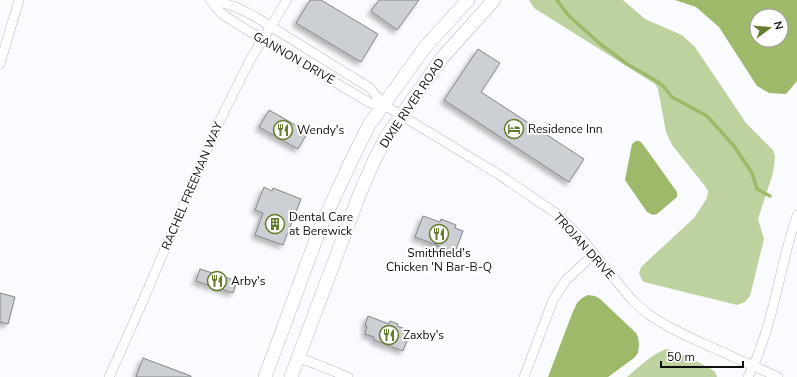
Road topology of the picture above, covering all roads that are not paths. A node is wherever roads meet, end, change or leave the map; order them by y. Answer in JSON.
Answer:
{"nodes":[{"id":1,"x":19,"y":0,"type":"edge"},
{"id":2,"x":210,"y":0,"type":"edge"},
{"id":3,"x":213,"y":0,"type":"edge"},
{"id":4,"x":287,"y":0,"type":"edge"},
{"id":5,"x":468,"y":0,"type":"edge"},
{"id":6,"x":494,"y":0,"type":"edge"},
{"id":7,"x":271,"y":27,"type":"junction"},
{"id":8,"x":263,"y":40,"type":"junction"},
{"id":9,"x":0,"y":64,"type":"edge"},
{"id":10,"x":392,"y":110,"type":"junction"},
{"id":11,"x":797,"y":215,"type":"edge"},
{"id":12,"x":594,"y":254,"type":"junction"},
{"id":13,"x":298,"y":357,"type":"junction"},
{"id":14,"x":753,"y":366,"type":"junction"},
{"id":15,"x":109,"y":377,"type":"edge"},
{"id":16,"x":265,"y":377,"type":"edge"},
{"id":17,"x":291,"y":377,"type":"edge"},
{"id":18,"x":348,"y":377,"type":"edge"},
{"id":19,"x":524,"y":377,"type":"edge"},
{"id":20,"x":748,"y":377,"type":"edge"},
{"id":21,"x":778,"y":377,"type":"edge"}],
"edges":[{"from":1,"to":9,"type":"street"},
{"from":2,"to":8,"type":"street","name":"GANNON DRIVE"},
{"from":3,"to":7,"type":"street","name":"GANNON DRIVE"},
{"from":4,"to":7,"type":"street","name":"RACHEL FREEMAN WAY"},
{"from":5,"to":10,"type":"street","name":"DIXIE RIVER ROAD"},
{"from":6,"to":10,"type":"street","name":"DIXIE RIVER ROAD"},
{"from":7,"to":8,"type":"street","name":"RACHEL FREEMAN WAY"},
{"from":7,"to":10,"type":"street","name":"GANNON DRIVE"},
{"from":8,"to":10,"type":"street","name":"GANNON DRIVE"},
{"from":8,"to":15,"type":"street","name":"RACHEL FREEMAN WAY"},
{"from":10,"to":12,"type":"street","name":"TROJAN DRIVE"},
{"from":10,"to":13,"type":"street","name":"DIXIE RIVER ROAD"},
{"from":10,"to":16,"type":"street","name":"DIXIE RIVER ROAD"},
{"from":11,"to":14,"type":"street"},
{"from":12,"to":14,"type":"street","name":"TROJAN DRIVE"},
{"from":12,"to":19,"type":"street"},
{"from":13,"to":17,"type":"street","name":"DIXIE RIVER ROAD"},
{"from":13,"to":18,"type":"street"},
{"from":14,"to":20,"type":"street"},
{"from":14,"to":21,"type":"street","name":"TROJAN DRIVE"}]}
